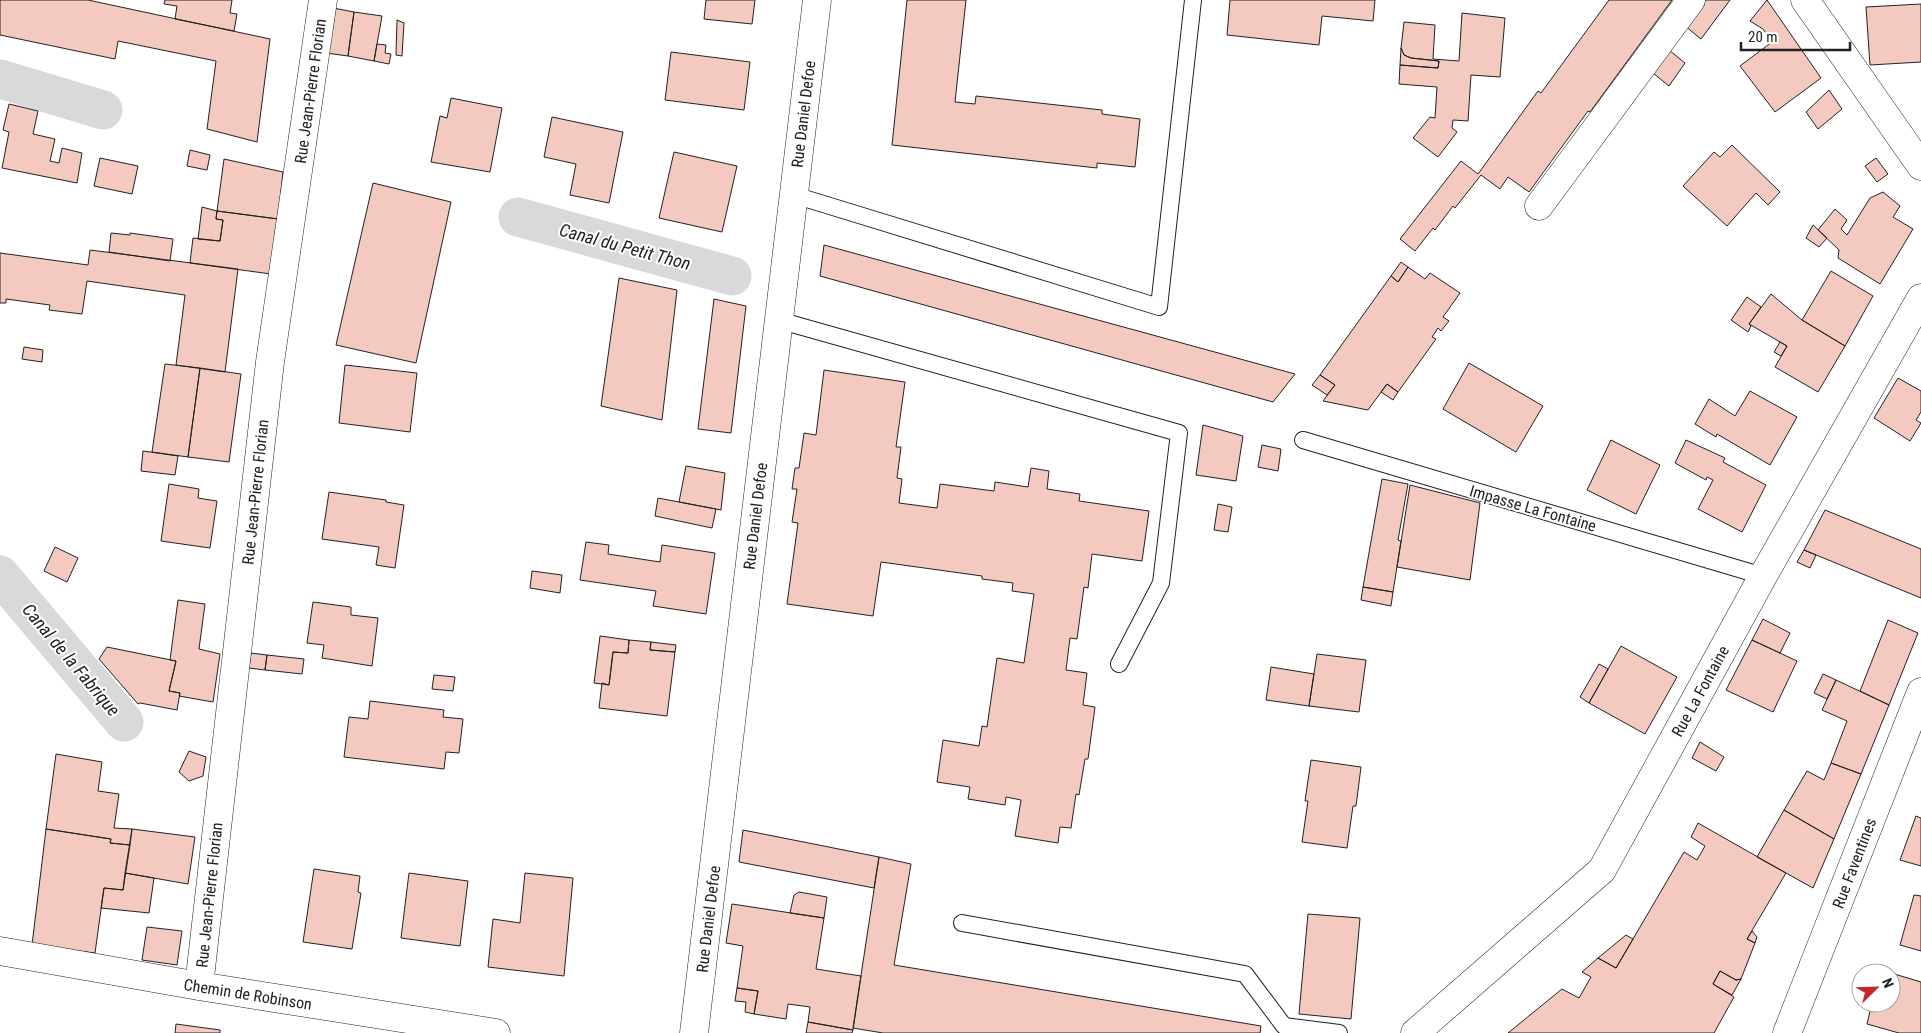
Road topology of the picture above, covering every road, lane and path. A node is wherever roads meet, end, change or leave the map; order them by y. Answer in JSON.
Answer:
{"nodes":[{"id":1,"x":323,"y":0,"type":"edge"},
{"id":2,"x":816,"y":0,"type":"edge"},
{"id":3,"x":1193,"y":0,"type":"edge"},
{"id":4,"x":1691,"y":0,"type":"edge"},
{"id":5,"x":1805,"y":0,"type":"edge"},
{"id":6,"x":1921,"y":166,"type":"edge"},
{"id":7,"x":794,"y":195,"type":"junction"},
{"id":8,"x":1538,"y":206,"type":"dead end"},
{"id":9,"x":1921,"y":298,"type":"edge"},
{"id":10,"x":778,"y":320,"type":"junction"},
{"id":11,"x":1303,"y":440,"type":"dead end"},
{"id":12,"x":1763,"y":576,"type":"junction"},
{"id":13,"x":1119,"y":664,"type":"dead end"},
{"id":14,"x":1921,"y":692,"type":"edge"},
{"id":15,"x":962,"y":923,"type":"dead end"},
{"id":16,"x":0,"y":951,"type":"edge"},
{"id":17,"x":199,"y":986,"type":"junction"},
{"id":18,"x":496,"y":1033,"type":"edge"},
{"id":19,"x":694,"y":1033,"type":"edge"},
{"id":20,"x":1339,"y":1033,"type":"edge"},
{"id":21,"x":1415,"y":1033,"type":"edge"},
{"id":22,"x":1787,"y":1033,"type":"edge"}],
"edges":[{"from":1,"to":17,"type":"street","name":"Rue Jean-Pierre Florian"},
{"from":2,"to":7,"type":"street","name":"Rue Daniel Defoe"},
{"from":3,"to":7,"type":"lane"},
{"from":4,"to":8,"type":"street"},
{"from":5,"to":6,"type":"street"},
{"from":7,"to":10,"type":"street","name":"Rue Daniel Defoe"},
{"from":9,"to":12,"type":"street","name":"Rue La Fontaine"},
{"from":10,"to":13,"type":"lane"},
{"from":10,"to":19,"type":"street","name":"Rue Daniel Defoe"},
{"from":11,"to":12,"type":"lane","name":"Impasse La Fontaine"},
{"from":12,"to":21,"type":"street","name":"Rue La Fontaine"},
{"from":14,"to":22,"type":"street","name":"Rue Faventines"},
{"from":15,"to":20,"type":"lane"},
{"from":16,"to":17,"type":"street","name":"Chemin de Robinson"},
{"from":17,"to":18,"type":"street","name":"Chemin de Robinson"}]}
